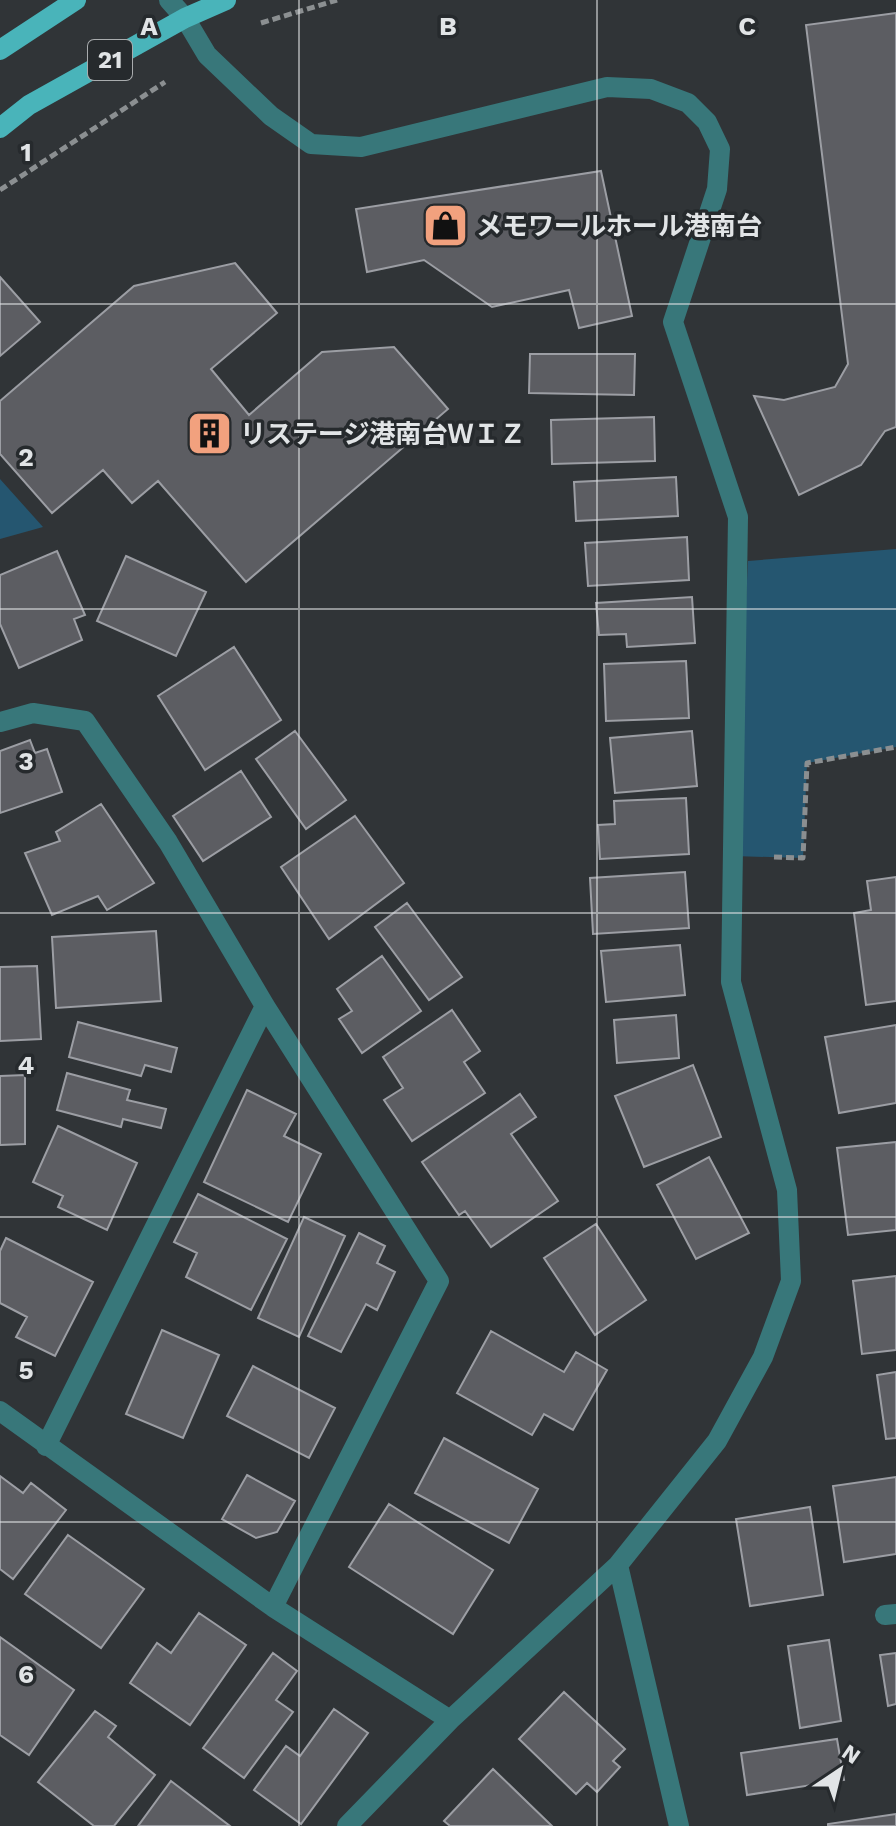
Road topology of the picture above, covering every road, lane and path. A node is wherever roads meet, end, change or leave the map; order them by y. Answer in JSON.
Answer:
{"nodes":[{"id":1,"x":76,"y":0,"type":"edge"},
{"id":2,"x":169,"y":0,"type":"edge"},
{"id":3,"x":226,"y":0,"type":"edge"},
{"id":4,"x":337,"y":0,"type":"edge"},
{"id":5,"x":185,"y":18,"type":"junction"},
{"id":6,"x":0,"y":50,"type":"edge"},
{"id":7,"x":207,"y":55,"type":"junction"},
{"id":8,"x":0,"y":128,"type":"edge"},
{"id":9,"x":0,"y":190,"type":"edge"},
{"id":10,"x":0,"y":722,"type":"edge"},
{"id":11,"x":896,"y":747,"type":"edge"},
{"id":12,"x":733,"y":856,"type":"junction"},
{"id":13,"x":265,"y":1006,"type":"junction"},
{"id":14,"x":0,"y":1411,"type":"edge"},
{"id":15,"x":46,"y":1446,"type":"junction"},
{"id":16,"x":618,"y":1565,"type":"junction"},
{"id":17,"x":273,"y":1607,"type":"junction"},
{"id":18,"x":450,"y":1720,"type":"junction"},
{"id":19,"x":347,"y":1826,"type":"edge"},
{"id":20,"x":679,"y":1826,"type":"edge"}],
"edges":[{"from":1,"to":6,"type":"main road"},
{"from":2,"to":5,"type":"street"},
{"from":3,"to":5,"type":"main road","number":"21"},
{"from":4,"to":7,"type":"path"},
{"from":5,"to":7,"type":"street"},
{"from":5,"to":8,"type":"main road","number":"21"},
{"from":7,"to":9,"type":"path"},
{"from":7,"to":12,"type":"street"},
{"from":10,"to":13,"type":"street"},
{"from":11,"to":12,"type":"path"},
{"from":12,"to":16,"type":"street"},
{"from":13,"to":15,"type":"street"},
{"from":13,"to":17,"type":"street"},
{"from":14,"to":15,"type":"street"},
{"from":15,"to":17,"type":"street"},
{"from":16,"to":18,"type":"street"},
{"from":16,"to":20,"type":"street"},
{"from":17,"to":18,"type":"street"},
{"from":18,"to":19,"type":"street"}]}
